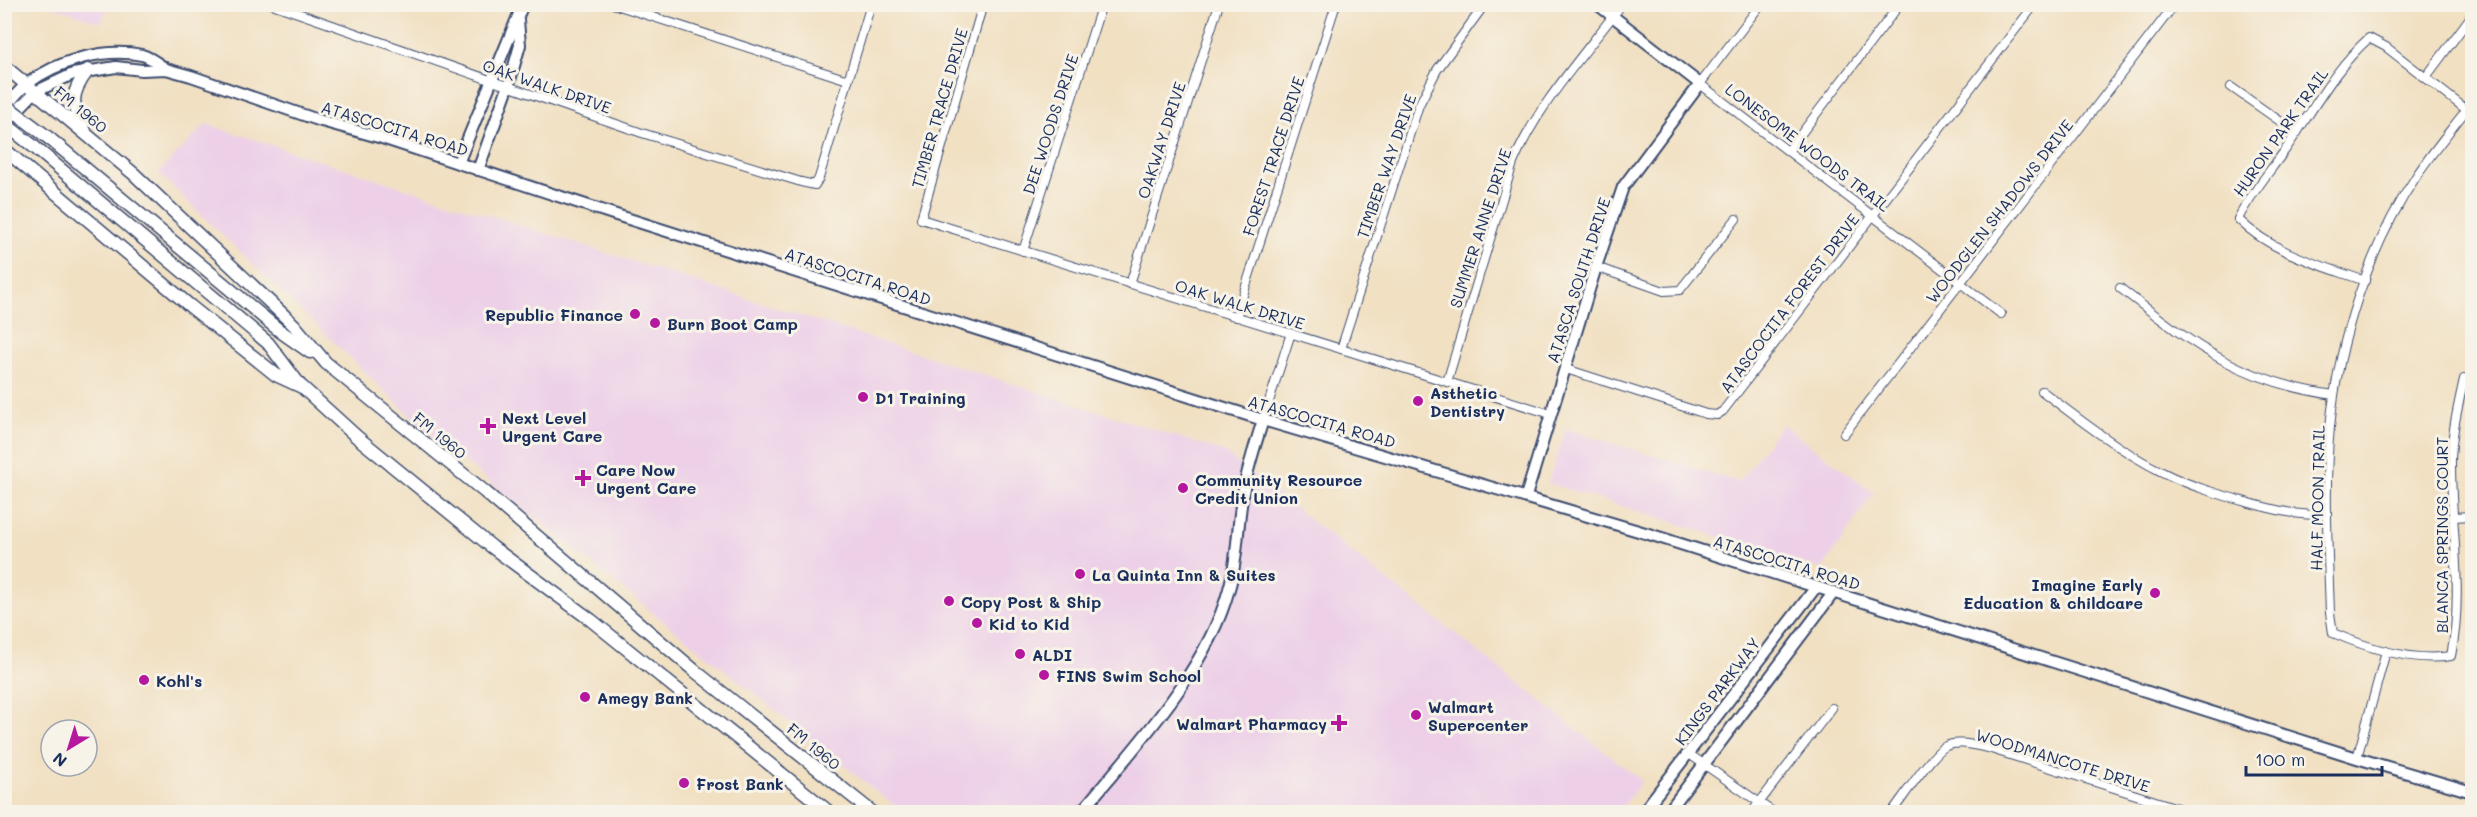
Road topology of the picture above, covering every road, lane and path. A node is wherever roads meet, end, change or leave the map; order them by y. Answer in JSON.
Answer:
{"nodes":[{"id":1,"x":272,"y":4,"type":"edge"},
{"id":2,"x":523,"y":4,"type":"edge"},
{"id":3,"x":613,"y":4,"type":"edge"},
{"id":4,"x":871,"y":4,"type":"edge"},
{"id":5,"x":983,"y":4,"type":"edge"},
{"id":6,"x":1101,"y":4,"type":"edge"},
{"id":7,"x":1219,"y":4,"type":"edge"},
{"id":8,"x":1336,"y":4,"type":"edge"},
{"id":9,"x":1485,"y":4,"type":"edge"},
{"id":10,"x":1597,"y":4,"type":"edge"},
{"id":11,"x":1622,"y":4,"type":"edge"},
{"id":12,"x":1761,"y":4,"type":"edge"},
{"id":13,"x":1900,"y":4,"type":"edge"},
{"id":14,"x":2035,"y":4,"type":"edge"},
{"id":15,"x":2175,"y":4,"type":"edge"},
{"id":16,"x":2472,"y":15,"type":"edge"},
{"id":17,"x":1613,"y":17,"type":"junction"},
{"id":18,"x":518,"y":20,"type":"junction"},
{"id":19,"x":4,"y":66,"type":"edge"},
{"id":20,"x":166,"y":69,"type":"junction"},
{"id":21,"x":87,"y":70,"type":"junction"},
{"id":22,"x":2426,"y":77,"type":"junction"},
{"id":23,"x":848,"y":80,"type":"junction"},
{"id":24,"x":491,"y":81,"type":"junction"},
{"id":25,"x":1700,"y":84,"type":"junction"},
{"id":26,"x":508,"y":87,"type":"junction"},
{"id":27,"x":2231,"y":87,"type":"dead end"},
{"id":28,"x":31,"y":88,"type":"junction"},
{"id":29,"x":4,"y":106,"type":"edge"},
{"id":30,"x":2470,"y":112,"type":"edge"},
{"id":31,"x":4,"y":123,"type":"edge"},
{"id":32,"x":2296,"y":133,"type":"junction"},
{"id":33,"x":87,"y":135,"type":"junction"},
{"id":34,"x":4,"y":149,"type":"edge"},
{"id":35,"x":1788,"y":151,"type":"junction"},
{"id":36,"x":458,"y":163,"type":"junction"},
{"id":37,"x":478,"y":170,"type":"junction"},
{"id":38,"x":1873,"y":216,"type":"junction"},
{"id":39,"x":921,"y":219,"type":"joint"},
{"id":40,"x":1736,"y":219,"type":"dead end"},
{"id":41,"x":1023,"y":251,"type":"junction"},
{"id":42,"x":1596,"y":267,"type":"junction"},
{"id":43,"x":2365,"y":281,"type":"junction"},
{"id":44,"x":1130,"y":284,"type":"junction"},
{"id":45,"x":1961,"y":284,"type":"junction"},
{"id":46,"x":2120,"y":288,"type":"dead end"},
{"id":47,"x":2001,"y":314,"type":"dead end"},
{"id":48,"x":1236,"y":316,"type":"junction"},
{"id":49,"x":1291,"y":333,"type":"junction"},
{"id":50,"x":1341,"y":349,"type":"junction"},
{"id":51,"x":326,"y":363,"type":"junction"},
{"id":52,"x":1566,"y":369,"type":"junction"},
{"id":53,"x":2464,"y":379,"type":"dead end"},
{"id":54,"x":1447,"y":382,"type":"junction"},
{"id":55,"x":302,"y":387,"type":"junction"},
{"id":56,"x":2042,"y":391,"type":"dead end"},
{"id":57,"x":2334,"y":395,"type":"junction"},
{"id":58,"x":1551,"y":414,"type":"junction"},
{"id":59,"x":1263,"y":420,"type":"junction"},
{"id":60,"x":1844,"y":434,"type":"dead end"},
{"id":61,"x":1526,"y":496,"type":"junction"},
{"id":62,"x":2327,"y":515,"type":"junction"},
{"id":63,"x":2472,"y":516,"type":"edge"},
{"id":64,"x":2452,"y":517,"type":"junction"},
{"id":65,"x":1816,"y":587,"type":"junction"},
{"id":66,"x":1834,"y":592,"type":"junction"},
{"id":67,"x":2386,"y":651,"type":"junction"},
{"id":68,"x":1832,"y":708,"type":"dead end"},
{"id":69,"x":1689,"y":754,"type":"junction"},
{"id":70,"x":2357,"y":758,"type":"junction"},
{"id":71,"x":1705,"y":763,"type":"junction"},
{"id":72,"x":2472,"y":792,"type":"edge"},
{"id":73,"x":1760,"y":802,"type":"junction"},
{"id":74,"x":829,"y":813,"type":"edge"},
{"id":75,"x":872,"y":813,"type":"edge"},
{"id":76,"x":1081,"y":813,"type":"edge"},
{"id":77,"x":1644,"y":813,"type":"edge"},
{"id":78,"x":1668,"y":813,"type":"edge"},
{"id":79,"x":1752,"y":813,"type":"edge"},
{"id":80,"x":1773,"y":813,"type":"edge"},
{"id":81,"x":1892,"y":813,"type":"edge"},
{"id":82,"x":2190,"y":813,"type":"edge"}],
"edges":[{"from":1,"to":24,"type":"street","name":"OAK WALK DRIVE"},
{"from":2,"to":18,"type":"main road"},
{"from":3,"to":23,"type":"street"},
{"from":4,"to":23,"type":"street"},
{"from":5,"to":39,"type":"street","name":"TIMBER TRACE DRIVE"},
{"from":6,"to":41,"type":"street","name":"DEE WOODS DRIVE"},
{"from":7,"to":44,"type":"street","name":"OAKWAY DRIVE"},
{"from":8,"to":48,"type":"street","name":"FOREST TRACE DRIVE"},
{"from":9,"to":50,"type":"street","name":"TIMBER WAY DRIVE"},
{"from":10,"to":17,"type":"main road","name":"LONESOME WOODS TRAIL"},
{"from":11,"to":17,"type":"street","name":"SUMMER ANNE DRIVE"},
{"from":12,"to":25,"type":"street","name":"ATASCA SOUTH DRIVE"},
{"from":13,"to":35,"type":"street"},
{"from":14,"to":38,"type":"street","name":"ATASCOCITA FOREST DRIVE"},
{"from":15,"to":45,"type":"street","name":"WOODGLEN SHADOWS DRIVE"},
{"from":16,"to":22,"type":"street"},
{"from":17,"to":25,"type":"main road","name":"LONESOME WOODS TRAIL"},
{"from":17,"to":54,"type":"street","name":"SUMMER ANNE DRIVE"},
{"from":18,"to":24,"type":"main road"},
{"from":18,"to":26,"type":"main road"},
{"from":19,"to":28,"type":"main road","name":"FM 1960","number":"FM 1960"},
{"from":20,"to":21,"type":"main road","name":"ATASCOCITA ROAD"},
{"from":20,"to":28,"type":"main road","name":"ATASCOCITA ROAD"},
{"from":20,"to":36,"type":"main road","name":"ATASCOCITA ROAD"},
{"from":21,"to":28,"type":"main road","name":"ATASCOCITA ROAD"},
{"from":21,"to":33,"type":"main road"},
{"from":22,"to":30,"type":"street"},
{"from":22,"to":32,"type":"street","name":"HURON PARK TRAIL"},
{"from":23,"to":26,"type":"street","name":"OAK WALK DRIVE"},
{"from":24,"to":26,"type":"street","name":"OAK WALK DRIVE"},
{"from":24,"to":36,"type":"main road"},
{"from":25,"to":35,"type":"street","name":"LONESOME WOODS TRAIL"},
{"from":25,"to":42,"type":"main road","name":"ATASCA SOUTH DRIVE"},
{"from":26,"to":37,"type":"main road"},
{"from":27,"to":32,"type":"street"},
{"from":28,"to":29,"type":"main road","name":"ATASCOCITA ROAD"},
{"from":28,"to":31,"type":"main road","name":"ATASCOCITA ROAD"},
{"from":28,"to":33,"type":"main road","name":"FM 1960","number":"FM 1960"},
{"from":29,"to":51,"type":"main road","bridge":true},
{"from":30,"to":43,"type":"street","name":"HALF MOON TRAIL"},
{"from":31,"to":55,"type":"main road","bridge":true},
{"from":32,"to":43,"type":"street","name":"HURON PARK TRAIL"},
{"from":33,"to":51,"type":"main road","name":"FM 1960","number":"FM 1960"},
{"from":34,"to":55,"type":"main road"},
{"from":35,"to":38,"type":"street","name":"LONESOME WOODS TRAIL"},
{"from":36,"to":37,"type":"main road","name":"ATASCOCITA ROAD"},
{"from":37,"to":59,"type":"main road","name":"ATASCOCITA ROAD"},
{"from":38,"to":45,"type":"street","name":"LONESOME WOODS TRAIL"},
{"from":38,"to":52,"type":"street","name":"ATASCOCITA FOREST DRIVE"},
{"from":39,"to":41,"type":"street","name":"OAK WALK DRIVE"},
{"from":40,"to":42,"type":"street"},
{"from":41,"to":44,"type":"street","name":"OAK WALK DRIVE"},
{"from":42,"to":52,"type":"main road","name":"ATASCA SOUTH DRIVE"},
{"from":43,"to":57,"type":"street","name":"HALF MOON TRAIL"},
{"from":44,"to":48,"type":"street","name":"OAK WALK DRIVE"},
{"from":45,"to":47,"type":"street","name":"LONESOME WOODS TRAIL"},
{"from":45,"to":60,"type":"street","name":"WOODGLEN SHADOWS DRIVE"},
{"from":46,"to":57,"type":"street"},
{"from":48,"to":49,"type":"street","name":"OAK WALK DRIVE"},
{"from":49,"to":50,"type":"street","name":"OAK WALK DRIVE"},
{"from":49,"to":59,"type":"street"},
{"from":50,"to":54,"type":"street","name":"OAK WALK DRIVE"},
{"from":51,"to":75,"type":"main road","name":"FM 1960","number":"FM 1960"},
{"from":52,"to":58,"type":"main road","name":"ATASCA SOUTH DRIVE"},
{"from":53,"to":64,"type":"street","name":"BLANCA SPRINGS COURT"},
{"from":54,"to":58,"type":"street","name":"OAK WALK DRIVE"},
{"from":55,"to":74,"type":"main road"},
{"from":56,"to":62,"type":"street"},
{"from":57,"to":62,"type":"street","name":"HALF MOON TRAIL"},
{"from":58,"to":61,"type":"main road","name":"ATASCA SOUTH DRIVE"},
{"from":59,"to":61,"type":"main road","name":"ATASCOCITA ROAD"},
{"from":59,"to":76,"type":"main road"},
{"from":61,"to":65,"type":"main road","name":"ATASCOCITA ROAD"},
{"from":62,"to":67,"type":"street","name":"HALF MOON TRAIL"},
{"from":63,"to":64,"type":"street"},
{"from":64,"to":67,"type":"street","name":"BLANCA SPRINGS COURT"},
{"from":65,"to":66,"type":"main road","name":"ATASCOCITA ROAD"},
{"from":65,"to":69,"type":"main road","name":"KINGS PARKWAY"},
{"from":66,"to":70,"type":"main road","name":"ATASCOCITA ROAD"},
{"from":66,"to":71,"type":"main road","name":"KINGS PARKWAY"},
{"from":67,"to":70,"type":"street"},
{"from":68,"to":73,"type":"street"},
{"from":69,"to":71,"type":"street"},
{"from":69,"to":77,"type":"main road","name":"KINGS PARKWAY"},
{"from":70,"to":72,"type":"main road","name":"ATASCOCITA ROAD"},
{"from":71,"to":73,"type":"street"},
{"from":71,"to":78,"type":"main road","name":"KINGS PARKWAY"},
{"from":73,"to":79,"type":"street"},
{"from":73,"to":80,"type":"street"},
{"from":81,"to":82,"type":"street","name":"WOODMANCOTE DRIVE"}]}
